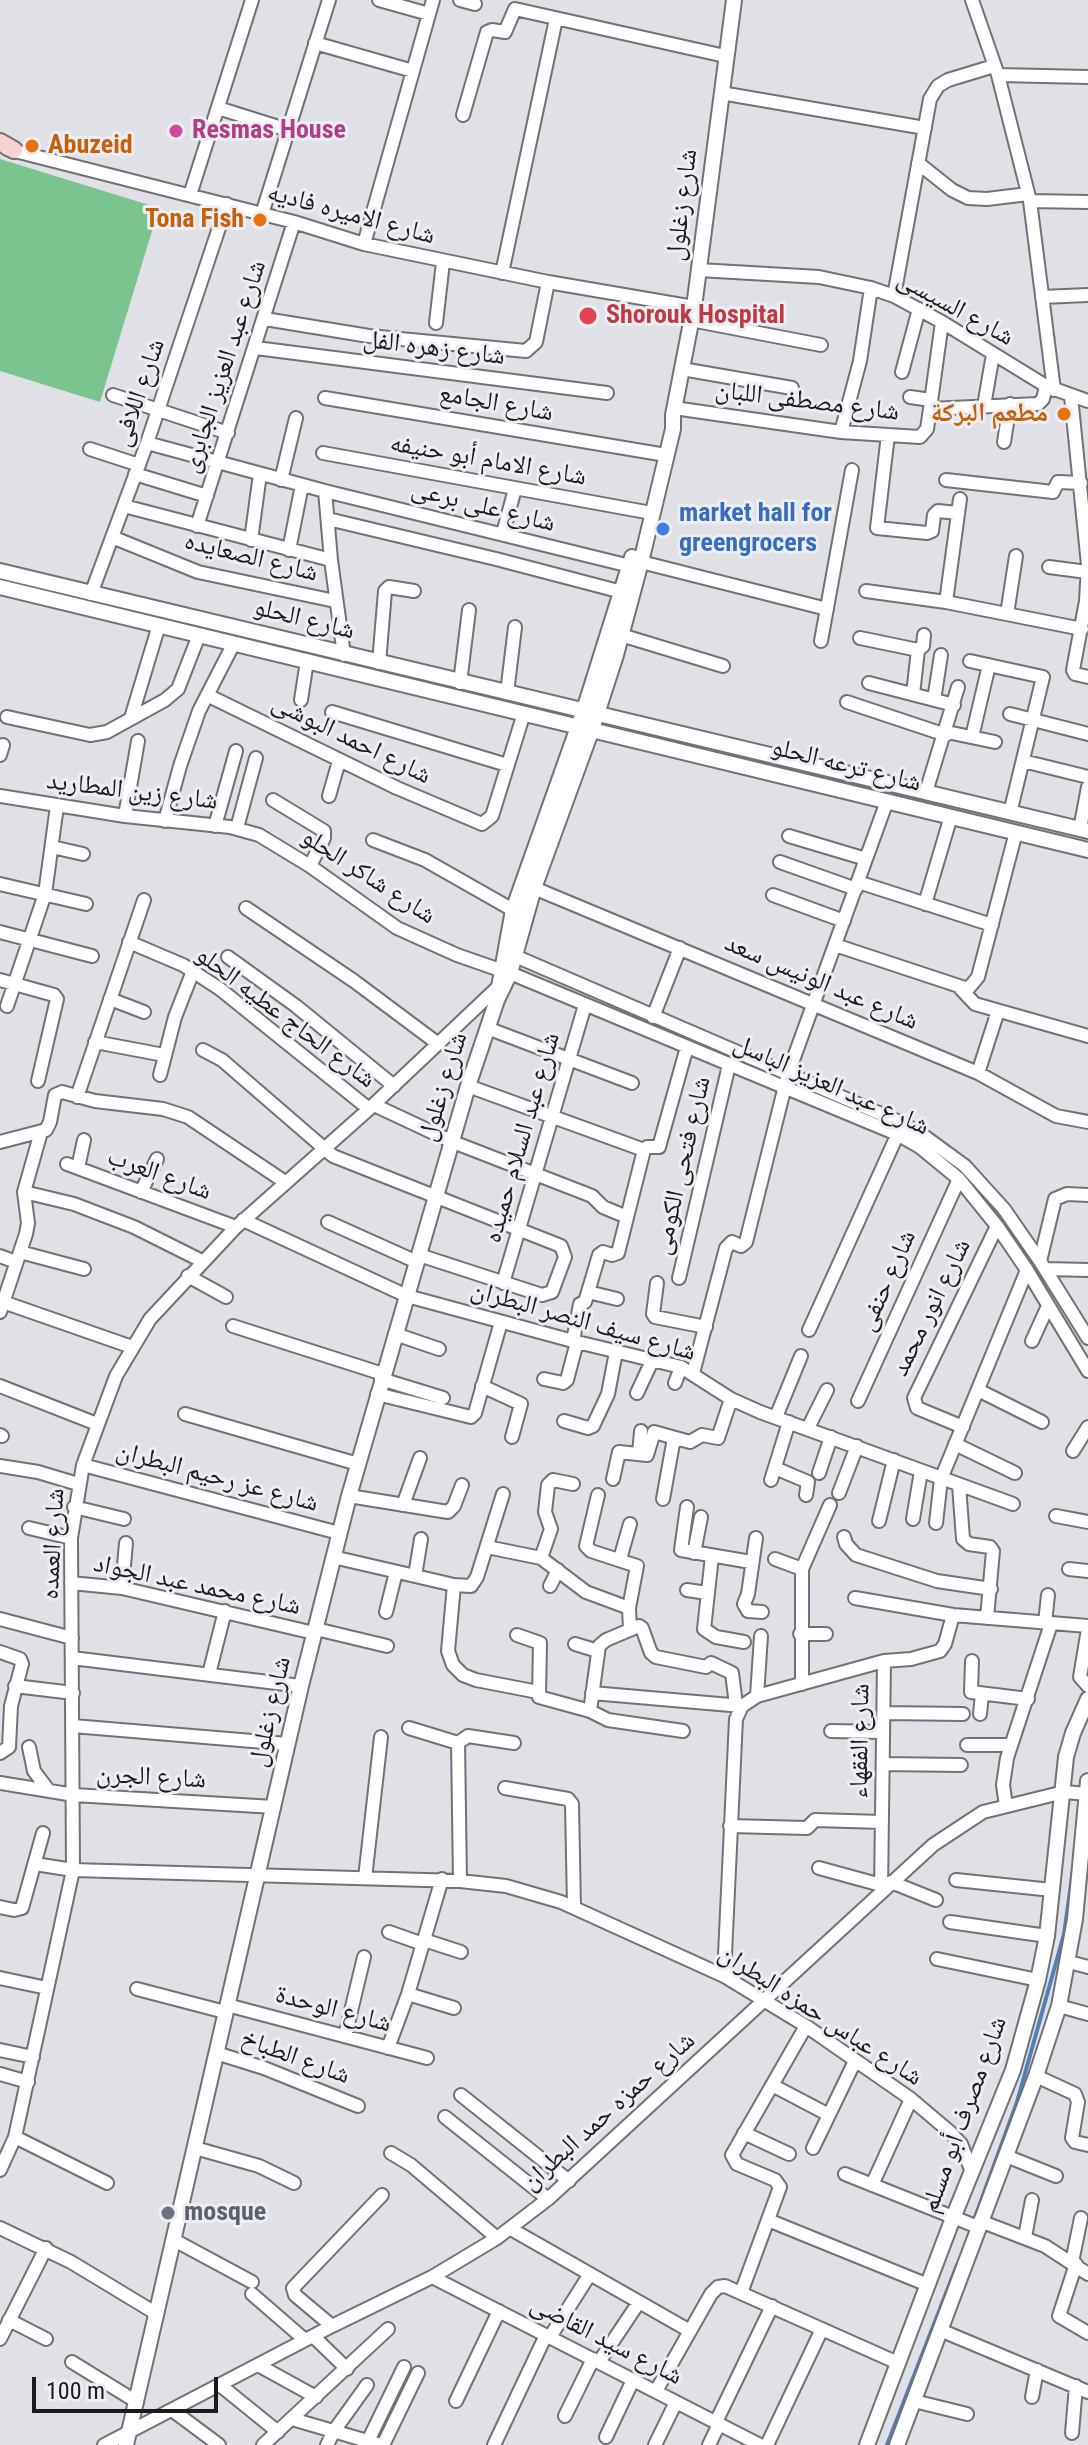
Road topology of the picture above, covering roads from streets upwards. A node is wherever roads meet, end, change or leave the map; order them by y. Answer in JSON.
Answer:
{"nodes":[{"id":1,"x":252,"y":0,"type":"edge"},
{"id":2,"x":329,"y":0,"type":"edge"},
{"id":3,"x":379,"y":0,"type":"edge"},
{"id":4,"x":433,"y":0,"type":"edge"},
{"id":5,"x":460,"y":0,"type":"edge"},
{"id":6,"x":734,"y":0,"type":"edge"},
{"id":7,"x":972,"y":0,"type":"edge"},
{"id":8,"x":475,"y":4,"type":"dead end"},
{"id":9,"x":429,"y":14,"type":"junction"},
{"id":10,"x":556,"y":19,"type":"junction"},
{"id":11,"x":315,"y":43,"type":"junction"},
{"id":12,"x":725,"y":56,"type":"junction"},
{"id":13,"x":996,"y":70,"type":"junction"},
{"id":14,"x":413,"y":71,"type":"junction"},
{"id":15,"x":1088,"y":77,"type":"edge"},
{"id":16,"x":721,"y":93,"type":"junction"},
{"id":17,"x":218,"y":108,"type":"junction"},
{"id":18,"x":463,"y":115,"type":"dead end"},
{"id":19,"x":925,"y":128,"type":"junction"},
{"id":20,"x":288,"y":130,"type":"junction"},
{"id":21,"x":5,"y":146,"type":"edge"},
{"id":22,"x":918,"y":163,"type":"junction"},
{"id":23,"x":190,"y":195,"type":"junction"},
{"id":24,"x":1029,"y":197,"type":"junction"},
{"id":25,"x":1088,"y":202,"type":"edge"},
{"id":26,"x":227,"y":204,"type":"junction"},
{"id":27,"x":262,"y":214,"type":"junction"},
{"id":28,"x":294,"y":222,"type":"junction"},
{"id":29,"x":364,"y":244,"type":"junction"},
{"id":30,"x":443,"y":262,"type":"junction"},
{"id":31,"x":699,"y":270,"type":"junction"},
{"id":32,"x":502,"y":273,"type":"junction"},
{"id":33,"x":548,"y":282,"type":"junction"},
{"id":34,"x":871,"y":288,"type":"junction"},
{"id":35,"x":1088,"y":295,"type":"edge"},
{"id":36,"x":894,"y":296,"type":"junction"},
{"id":37,"x":1042,"y":297,"type":"junction"},
{"id":38,"x":919,"y":309,"type":"junction"},
{"id":39,"x":692,"y":314,"type":"junction"},
{"id":40,"x":265,"y":319,"type":"junction"},
{"id":41,"x":942,"y":322,"type":"junction"},
{"id":42,"x":436,"y":323,"type":"dead end"},
{"id":43,"x":821,"y":345,"type":"dead end"},
{"id":44,"x":256,"y":348,"type":"junction"},
{"id":45,"x":993,"y":354,"type":"junction"},
{"id":46,"x":682,"y":369,"type":"junction"},
{"id":47,"x":902,"y":372,"type":"dead end"},
{"id":48,"x":792,"y":388,"type":"dead end"},
{"id":49,"x":1050,"y":388,"type":"junction"},
{"id":50,"x":607,"y":393,"type":"dead end"},
{"id":51,"x":113,"y":395,"type":"dead end"},
{"id":52,"x":1071,"y":396,"type":"junction"},
{"id":53,"x":910,"y":397,"type":"dead end"},
{"id":54,"x":325,"y":398,"type":"dead end"},
{"id":55,"x":1088,"y":401,"type":"edge"},
{"id":56,"x":1010,"y":404,"type":"junction"},
{"id":57,"x":930,"y":405,"type":"junction"},
{"id":58,"x":984,"y":406,"type":"junction"},
{"id":59,"x":157,"y":411,"type":"junction"},
{"id":60,"x":673,"y":411,"type":"junction"},
{"id":61,"x":296,"y":418,"type":"dead end"},
{"id":62,"x":841,"y":432,"type":"junction"},
{"id":63,"x":228,"y":433,"type":"junction"},
{"id":64,"x":888,"y":435,"type":"junction"},
{"id":65,"x":1004,"y":442,"type":"dead end"},
{"id":66,"x":147,"y":443,"type":"junction"},
{"id":67,"x":90,"y":449,"type":"dead end"},
{"id":68,"x":323,"y":453,"type":"dead end"},
{"id":69,"x":660,"y":454,"type":"junction"},
{"id":70,"x":1083,"y":459,"type":"edge"},
{"id":71,"x":218,"y":463,"type":"junction"},
{"id":72,"x":137,"y":470,"type":"junction"},
{"id":73,"x":852,"y":470,"type":"dead end"},
{"id":74,"x":260,"y":474,"type":"junction"},
{"id":75,"x":281,"y":480,"type":"junction"},
{"id":76,"x":946,"y":480,"type":"dead end"},
{"id":77,"x":1081,"y":483,"type":"junction"},
{"id":78,"x":302,"y":485,"type":"junction"},
{"id":79,"x":515,"y":489,"type":"junction"},
{"id":80,"x":325,"y":491,"type":"junction"},
{"id":81,"x":207,"y":496,"type":"junction"},
{"id":82,"x":124,"y":506,"type":"junction"},
{"id":83,"x":646,"y":512,"type":"junction"},
{"id":84,"x":328,"y":519,"type":"junction"},
{"id":85,"x":197,"y":526,"type":"junction"},
{"id":86,"x":1087,"y":528,"type":"edge"},
{"id":87,"x":503,"y":533,"type":"junction"},
{"id":88,"x":112,"y":537,"type":"junction"},
{"id":89,"x":251,"y":540,"type":"junction"},
{"id":90,"x":289,"y":550,"type":"junction"},
{"id":91,"x":1016,"y":556,"type":"dead end"},
{"id":92,"x":331,"y":560,"type":"junction"},
{"id":93,"x":635,"y":564,"type":"junction"},
{"id":94,"x":1088,"y":565,"type":"edge"},
{"id":95,"x":1049,"y":567,"type":"dead end"},
{"id":96,"x":0,"y":571,"type":"edge"},
{"id":97,"x":1087,"y":572,"type":"edge"},
{"id":98,"x":0,"y":587,"type":"edge"},
{"id":99,"x":414,"y":591,"type":"dead end"},
{"id":100,"x":866,"y":591,"type":"dead end"},
{"id":101,"x":622,"y":592,"type":"junction"},
{"id":102,"x":91,"y":594,"type":"junction"},
{"id":103,"x":335,"y":601,"type":"junction"},
{"id":104,"x":946,"y":602,"type":"junction"},
{"id":105,"x":827,"y":609,"type":"junction"},
{"id":106,"x":469,"y":610,"type":"dead end"},
{"id":107,"x":1007,"y":614,"type":"junction"},
{"id":108,"x":159,"y":625,"type":"junction"},
{"id":109,"x":515,"y":627,"type":"dead end"},
{"id":110,"x":1082,"y":629,"type":"junction"},
{"id":111,"x":199,"y":635,"type":"junction"},
{"id":112,"x":621,"y":635,"type":"junction"},
{"id":113,"x":924,"y":635,"type":"dead end"},
{"id":114,"x":860,"y":638,"type":"dead end"},
{"id":115,"x":821,"y":641,"type":"dead end"},
{"id":116,"x":234,"y":643,"type":"junction"},
{"id":117,"x":918,"y":650,"type":"junction"},
{"id":118,"x":1082,"y":653,"type":"edge"},
{"id":119,"x":344,"y":655,"type":"junction"},
{"id":120,"x":941,"y":655,"type":"dead end"},
{"id":121,"x":307,"y":661,"type":"junction"},
{"id":122,"x":970,"y":661,"type":"dead end"},
{"id":123,"x":379,"y":663,"type":"junction"},
{"id":124,"x":989,"y":665,"type":"junction"},
{"id":125,"x":723,"y":666,"type":"dead end"},
{"id":126,"x":1088,"y":677,"type":"edge"},
{"id":127,"x":460,"y":683,"type":"junction"},
{"id":128,"x":869,"y":683,"type":"dead end"},
{"id":129,"x":958,"y":687,"type":"dead end"},
{"id":130,"x":507,"y":693,"type":"junction"},
{"id":131,"x":913,"y":694,"type":"junction"},
{"id":132,"x":207,"y":695,"type":"junction"},
{"id":133,"x":486,"y":696,"type":"junction"},
{"id":134,"x":301,"y":700,"type":"dead end"},
{"id":135,"x":934,"y":700,"type":"junction"},
{"id":136,"x":847,"y":702,"type":"dead end"},
{"id":137,"x":954,"y":705,"type":"junction"},
{"id":138,"x":591,"y":711,"type":"junction"},
{"id":139,"x":332,"y":712,"type":"dead end"},
{"id":140,"x":524,"y":713,"type":"junction"},
{"id":141,"x":1010,"y":714,"type":"dead end"},
{"id":142,"x":7,"y":717,"type":"dead end"},
{"id":143,"x":131,"y":718,"type":"junction"},
{"id":144,"x":1034,"y":720,"type":"junction"},
{"id":145,"x":586,"y":728,"type":"junction"},
{"id":146,"x":946,"y":734,"type":"junction"},
{"id":147,"x":1088,"y":734,"type":"edge"},
{"id":148,"x":972,"y":737,"type":"junction"},
{"id":149,"x":138,"y":741,"type":"dead end"},
{"id":150,"x":995,"y":742,"type":"dead end"},
{"id":151,"x":236,"y":751,"type":"dead end"},
{"id":152,"x":256,"y":758,"type":"dead end"},
{"id":153,"x":339,"y":761,"type":"junction"},
{"id":154,"x":1023,"y":761,"type":"junction"},
{"id":155,"x":507,"y":765,"type":"junction"},
{"id":156,"x":1088,"y":777,"type":"edge"},
{"id":157,"x":1088,"y":787,"type":"edge"},
{"id":158,"x":926,"y":792,"type":"junction"},
{"id":159,"x":0,"y":796,"type":"edge"},
{"id":160,"x":329,"y":796,"type":"dead end"},
{"id":161,"x":273,"y":800,"type":"dead end"},
{"id":162,"x":887,"y":801,"type":"junction"},
{"id":163,"x":57,"y":806,"type":"junction"},
{"id":164,"x":1010,"y":813,"type":"junction"},
{"id":165,"x":125,"y":816,"type":"junction"},
{"id":166,"x":951,"y":816,"type":"junction"},
{"id":167,"x":165,"y":821,"type":"junction"},
{"id":168,"x":215,"y":826,"type":"junction"},
{"id":169,"x":237,"y":828,"type":"junction"},
{"id":170,"x":1084,"y":830,"type":"edge"},
{"id":171,"x":1016,"y":832,"type":"junction"},
{"id":172,"x":259,"y":835,"type":"joint"},
{"id":173,"x":789,"y":836,"type":"dead end"},
{"id":174,"x":373,"y":840,"type":"dead end"},
{"id":175,"x":52,"y":847,"type":"junction"},
{"id":176,"x":1088,"y":850,"type":"edge"},
{"id":177,"x":83,"y":854,"type":"dead end"},
{"id":178,"x":866,"y":859,"type":"junction"},
{"id":179,"x":780,"y":862,"type":"dead end"},
{"id":180,"x":310,"y":866,"type":"junction"},
{"id":181,"x":0,"y":884,"type":"edge"},
{"id":182,"x":857,"y":886,"type":"junction"},
{"id":183,"x":534,"y":888,"type":"junction"},
{"id":184,"x":45,"y":894,"type":"junction"},
{"id":185,"x":773,"y":895,"type":"dead end"},
{"id":186,"x":144,"y":900,"type":"dead end"},
{"id":187,"x":86,"y":904,"type":"dead end"},
{"id":188,"x":925,"y":904,"type":"junction"},
{"id":189,"x":246,"y":908,"type":"dead end"},
{"id":190,"x":513,"y":910,"type":"junction"},
{"id":191,"x":844,"y":921,"type":"junction"},
{"id":192,"x":992,"y":925,"type":"junction"},
{"id":193,"x":0,"y":932,"type":"edge"},
{"id":194,"x":29,"y":939,"type":"junction"},
{"id":195,"x":129,"y":942,"type":"junction"},
{"id":196,"x":835,"y":945,"type":"junction"},
{"id":197,"x":680,"y":948,"type":"junction"},
{"id":198,"x":92,"y":956,"type":"dead end"},
{"id":199,"x":515,"y":956,"type":"junction"},
{"id":200,"x":228,"y":957,"type":"dead end"},
{"id":201,"x":193,"y":971,"type":"junction"},
{"id":202,"x":0,"y":980,"type":"edge"},
{"id":203,"x":502,"y":983,"type":"junction"},
{"id":204,"x":14,"y":984,"type":"junction"},
{"id":205,"x":960,"y":988,"type":"junction"},
{"id":206,"x":110,"y":999,"type":"junction"},
{"id":207,"x":814,"y":1004,"type":"junction"},
{"id":208,"x":585,"y":1005,"type":"junction"},
{"id":209,"x":7,"y":1006,"type":"dead end"},
{"id":210,"x":998,"y":1011,"type":"junction"},
{"id":211,"x":144,"y":1012,"type":"dead end"},
{"id":212,"x":653,"y":1017,"type":"junction"},
{"id":213,"x":487,"y":1028,"type":"junction"},
{"id":214,"x":1088,"y":1036,"type":"edge"},
{"id":215,"x":95,"y":1042,"type":"junction"},
{"id":216,"x":437,"y":1043,"type":"junction"},
{"id":217,"x":687,"y":1047,"type":"junction"},
{"id":218,"x":203,"y":1050,"type":"dead end"},
{"id":219,"x":164,"y":1055,"type":"junction"},
{"id":220,"x":568,"y":1060,"type":"junction"},
{"id":221,"x":729,"y":1065,"type":"junction"},
{"id":222,"x":978,"y":1073,"type":"junction"},
{"id":223,"x":788,"y":1074,"type":"junction"},
{"id":224,"x":160,"y":1075,"type":"dead end"},
{"id":225,"x":38,"y":1081,"type":"dead end"},
{"id":226,"x":632,"y":1083,"type":"dead end"},
{"id":227,"x":394,"y":1086,"type":"junction"},
{"id":228,"x":468,"y":1086,"type":"junction"},
{"id":229,"x":785,"y":1088,"type":"junction"},
{"id":230,"x":77,"y":1097,"type":"junction"},
{"id":231,"x":372,"y":1107,"type":"junction"},
{"id":232,"x":552,"y":1116,"type":"junction"},
{"id":233,"x":1087,"y":1119,"type":"edge"},
{"id":234,"x":900,"y":1129,"type":"junction"},
{"id":235,"x":41,"y":1132,"type":"junction"},
{"id":236,"x":84,"y":1140,"type":"dead end"},
{"id":237,"x":0,"y":1142,"type":"edge"},
{"id":238,"x":453,"y":1142,"type":"junction"},
{"id":239,"x":324,"y":1149,"type":"junction"},
{"id":240,"x":644,"y":1150,"type":"junction"},
{"id":241,"x":157,"y":1159,"type":"dead end"},
{"id":242,"x":535,"y":1173,"type":"junction"},
{"id":243,"x":959,"y":1179,"type":"junction"},
{"id":244,"x":285,"y":1182,"type":"junction"},
{"id":245,"x":24,"y":1192,"type":"junction"},
{"id":246,"x":141,"y":1192,"type":"junction"},
{"id":247,"x":1088,"y":1195,"type":"edge"},
{"id":248,"x":436,"y":1198,"type":"junction"},
{"id":249,"x":627,"y":1217,"type":"junction"},
{"id":250,"x":328,"y":1222,"type":"dead end"},
{"id":251,"x":240,"y":1224,"type":"junction"},
{"id":252,"x":997,"y":1226,"type":"junction"},
{"id":253,"x":518,"y":1230,"type":"junction"},
{"id":254,"x":0,"y":1256,"type":"edge"},
{"id":255,"x":18,"y":1257,"type":"junction"},
{"id":256,"x":418,"y":1258,"type":"junction"},
{"id":257,"x":202,"y":1261,"type":"junction"},
{"id":258,"x":1043,"y":1265,"type":"junction"},
{"id":259,"x":84,"y":1269,"type":"dead end"},
{"id":260,"x":1027,"y":1270,"type":"junction"},
{"id":261,"x":1088,"y":1270,"type":"edge"},
{"id":262,"x":188,"y":1276,"type":"junction"},
{"id":263,"x":679,"y":1278,"type":"dead end"},
{"id":264,"x":503,"y":1283,"type":"junction"},
{"id":265,"x":657,"y":1283,"type":"dead end"},
{"id":266,"x":588,"y":1292,"type":"junction"},
{"id":267,"x":407,"y":1296,"type":"junction"},
{"id":268,"x":226,"y":1297,"type":"dead end"},
{"id":269,"x":617,"y":1299,"type":"dead end"},
{"id":270,"x":1048,"y":1306,"type":"junction"},
{"id":271,"x":2,"y":1307,"type":"edge"},
{"id":272,"x":501,"y":1322,"type":"junction"},
{"id":273,"x":233,"y":1326,"type":"dead end"},
{"id":274,"x":706,"y":1327,"type":"junction"},
{"id":275,"x":809,"y":1330,"type":"dead end"},
{"id":276,"x":395,"y":1334,"type":"junction"},
{"id":277,"x":1087,"y":1335,"type":"edge"},
{"id":278,"x":1032,"y":1341,"type":"dead end"},
{"id":279,"x":575,"y":1342,"type":"junction"},
{"id":280,"x":132,"y":1347,"type":"junction"},
{"id":281,"x":439,"y":1349,"type":"dead end"},
{"id":282,"x":616,"y":1352,"type":"junction"},
{"id":283,"x":801,"y":1356,"type":"dead end"},
{"id":284,"x":652,"y":1361,"type":"junction"},
{"id":285,"x":687,"y":1370,"type":"junction"},
{"id":286,"x":1088,"y":1371,"type":"edge"},
{"id":287,"x":382,"y":1376,"type":"junction"},
{"id":288,"x":544,"y":1379,"type":"dead end"},
{"id":289,"x":675,"y":1383,"type":"dead end"},
{"id":290,"x":0,"y":1386,"type":"edge"},
{"id":291,"x":482,"y":1386,"type":"junction"},
{"id":292,"x":827,"y":1390,"type":"dead end"},
{"id":293,"x":978,"y":1390,"type":"junction"},
{"id":294,"x":637,"y":1393,"type":"dead end"},
{"id":295,"x":377,"y":1394,"type":"junction"},
{"id":296,"x":443,"y":1398,"type":"dead end"},
{"id":297,"x":731,"y":1399,"type":"junction"},
{"id":298,"x":858,"y":1401,"type":"dead end"},
{"id":299,"x":185,"y":1414,"type":"dead end"},
{"id":300,"x":776,"y":1417,"type":"junction"},
{"id":301,"x":564,"y":1421,"type":"dead end"},
{"id":302,"x":789,"y":1422,"type":"junction"},
{"id":303,"x":1042,"y":1422,"type":"dead end"},
{"id":304,"x":97,"y":1424,"type":"junction"},
{"id":305,"x":963,"y":1427,"type":"junction"},
{"id":306,"x":1088,"y":1427,"type":"edge"},
{"id":307,"x":808,"y":1428,"type":"junction"},
{"id":308,"x":641,"y":1431,"type":"dead end"},
{"id":309,"x":512,"y":1437,"type":"dead end"},
{"id":310,"x":831,"y":1437,"type":"junction"},
{"id":311,"x":674,"y":1438,"type":"junction"},
{"id":312,"x":955,"y":1444,"type":"junction"},
{"id":313,"x":857,"y":1446,"type":"junction"},
{"id":314,"x":1073,"y":1451,"type":"dead end"},
{"id":315,"x":639,"y":1454,"type":"junction"},
{"id":316,"x":420,"y":1458,"type":"dead end"},
{"id":317,"x":894,"y":1460,"type":"junction"},
{"id":318,"x":358,"y":1464,"type":"junction"},
{"id":319,"x":83,"y":1465,"type":"junction"},
{"id":320,"x":0,"y":1466,"type":"edge"},
{"id":321,"x":921,"y":1471,"type":"junction"},
{"id":322,"x":819,"y":1473,"type":"dead end"},
{"id":323,"x":1015,"y":1473,"type":"dead end"},
{"id":324,"x":613,"y":1479,"type":"dead end"},
{"id":325,"x":941,"y":1479,"type":"junction"},
{"id":326,"x":78,"y":1484,"type":"junction"},
{"id":327,"x":573,"y":1484,"type":"dead end"},
{"id":328,"x":462,"y":1485,"type":"dead end"},
{"id":329,"x":959,"y":1485,"type":"junction"},
{"id":330,"x":532,"y":1492,"type":"dead end"},
{"id":331,"x":839,"y":1493,"type":"dead end"},
{"id":332,"x":503,"y":1494,"type":"dead end"},
{"id":333,"x":598,"y":1495,"type":"dead end"},
{"id":334,"x":806,"y":1495,"type":"dead end"},
{"id":335,"x":349,"y":1496,"type":"junction"},
{"id":336,"x":547,"y":1496,"type":"junction"},
{"id":337,"x":663,"y":1499,"type":"dead end"},
{"id":338,"x":1013,"y":1504,"type":"dead end"},
{"id":339,"x":403,"y":1505,"type":"junction"},
{"id":340,"x":830,"y":1505,"type":"dead end"},
{"id":341,"x":74,"y":1507,"type":"junction"},
{"id":342,"x":687,"y":1507,"type":"dead end"},
{"id":343,"x":1056,"y":1516,"type":"dead end"},
{"id":344,"x":701,"y":1517,"type":"dead end"},
{"id":345,"x":124,"y":1519,"type":"dead end"},
{"id":346,"x":913,"y":1519,"type":"dead end"},
{"id":347,"x":879,"y":1521,"type":"dead end"},
{"id":348,"x":1088,"y":1522,"type":"edge"},
{"id":349,"x":936,"y":1523,"type":"dead end"},
{"id":350,"x":630,"y":1524,"type":"dead end"},
{"id":351,"x":29,"y":1528,"type":"dead end"},
{"id":352,"x":339,"y":1533,"type":"junction"},
{"id":353,"x":844,"y":1537,"type":"dead end"},
{"id":354,"x":71,"y":1538,"type":"junction"},
{"id":355,"x":756,"y":1538,"type":"dead end"},
{"id":356,"x":421,"y":1539,"type":"dead end"},
{"id":357,"x":126,"y":1543,"type":"dead end"},
{"id":358,"x":487,"y":1547,"type":"junction"},
{"id":359,"x":694,"y":1553,"type":"junction"},
{"id":360,"x":712,"y":1556,"type":"junction"},
{"id":361,"x":333,"y":1557,"type":"junction"},
{"id":362,"x":541,"y":1558,"type":"junction"},
{"id":363,"x":620,"y":1559,"type":"junction"},
{"id":364,"x":775,"y":1559,"type":"dead end"},
{"id":365,"x":751,"y":1562,"type":"junction"},
{"id":366,"x":802,"y":1569,"type":"junction"},
{"id":367,"x":1069,"y":1569,"type":"dead end"},
{"id":368,"x":558,"y":1570,"type":"junction"},
{"id":369,"x":1088,"y":1571,"type":"edge"},
{"id":370,"x":396,"y":1572,"type":"junction"},
{"id":371,"x":415,"y":1576,"type":"junction"},
{"id":372,"x":71,"y":1583,"type":"junction"},
{"id":373,"x":454,"y":1585,"type":"junction"},
{"id":374,"x":550,"y":1586,"type":"dead end"},
{"id":375,"x":122,"y":1588,"type":"junction"},
{"id":376,"x":991,"y":1589,"type":"junction"},
{"id":377,"x":687,"y":1590,"type":"dead end"},
{"id":378,"x":707,"y":1593,"type":"junction"},
{"id":379,"x":1048,"y":1595,"type":"dead end"},
{"id":380,"x":855,"y":1598,"type":"dead end"},
{"id":381,"x":629,"y":1608,"type":"junction"},
{"id":382,"x":225,"y":1611,"type":"junction"},
{"id":383,"x":386,"y":1612,"type":"dead end"},
{"id":384,"x":762,"y":1612,"type":"dead end"},
{"id":385,"x":953,"y":1615,"type":"junction"},
{"id":386,"x":987,"y":1618,"type":"junction"},
{"id":387,"x":0,"y":1619,"type":"edge"},
{"id":388,"x":1048,"y":1623,"type":"junction"},
{"id":389,"x":1088,"y":1628,"type":"edge"},
{"id":390,"x":630,"y":1630,"type":"junction"},
{"id":391,"x":315,"y":1631,"type":"junction"},
{"id":392,"x":800,"y":1634,"type":"junction"},
{"id":393,"x":826,"y":1634,"type":"dead end"},
{"id":394,"x":517,"y":1635,"type":"dead end"},
{"id":395,"x":761,"y":1636,"type":"dead end"},
{"id":396,"x":716,"y":1637,"type":"junction"},
{"id":397,"x":72,"y":1638,"type":"junction"},
{"id":398,"x":744,"y":1642,"type":"dead end"},
{"id":399,"x":575,"y":1644,"type":"dead end"},
{"id":400,"x":387,"y":1646,"type":"dead end"},
{"id":401,"x":598,"y":1651,"type":"junction"},
{"id":402,"x":0,"y":1652,"type":"edge"},
{"id":403,"x":72,"y":1658,"type":"junction"},
{"id":404,"x":884,"y":1661,"type":"junction"},
{"id":405,"x":972,"y":1661,"type":"dead end"},
{"id":406,"x":711,"y":1663,"type":"junction"},
{"id":407,"x":209,"y":1674,"type":"junction"},
{"id":408,"x":802,"y":1684,"type":"junction"},
{"id":409,"x":15,"y":1686,"type":"junction"},
{"id":410,"x":301,"y":1686,"type":"junction"},
{"id":411,"x":1088,"y":1686,"type":"edge"},
{"id":412,"x":569,"y":1690,"type":"dead end"},
{"id":413,"x":538,"y":1692,"type":"junction"},
{"id":414,"x":73,"y":1693,"type":"junction"},
{"id":415,"x":592,"y":1693,"type":"junction"},
{"id":416,"x":982,"y":1694,"type":"junction"},
{"id":417,"x":1028,"y":1699,"type":"junction"},
{"id":418,"x":1088,"y":1699,"type":"edge"},
{"id":419,"x":746,"y":1702,"type":"junction"},
{"id":420,"x":567,"y":1705,"type":"junction"},
{"id":421,"x":590,"y":1711,"type":"junction"},
{"id":422,"x":884,"y":1713,"type":"junction"},
{"id":423,"x":963,"y":1714,"type":"dead end"},
{"id":424,"x":980,"y":1714,"type":"dead end"},
{"id":425,"x":73,"y":1726,"type":"junction"},
{"id":426,"x":409,"y":1728,"type":"dead end"},
{"id":427,"x":683,"y":1731,"type":"dead end"},
{"id":428,"x":831,"y":1731,"type":"dead end"},
{"id":429,"x":883,"y":1732,"type":"junction"},
{"id":430,"x":381,"y":1737,"type":"dead end"},
{"id":431,"x":458,"y":1743,"type":"junction"},
{"id":432,"x":514,"y":1743,"type":"dead end"},
{"id":433,"x":288,"y":1744,"type":"junction"},
{"id":434,"x":967,"y":1745,"type":"dead end"},
{"id":435,"x":1011,"y":1745,"type":"junction"},
{"id":436,"x":6,"y":1747,"type":"edge"},
{"id":437,"x":883,"y":1764,"type":"junction"},
{"id":438,"x":961,"y":1765,"type":"dead end"},
{"id":439,"x":0,"y":1783,"type":"edge"},
{"id":440,"x":505,"y":1788,"type":"dead end"},
{"id":441,"x":1087,"y":1789,"type":"edge"},
{"id":442,"x":49,"y":1791,"type":"junction"},
{"id":443,"x":1064,"y":1792,"type":"junction"},
{"id":444,"x":74,"y":1795,"type":"junction"},
{"id":445,"x":1006,"y":1806,"type":"junction"},
{"id":446,"x":274,"y":1807,"type":"junction"},
{"id":447,"x":882,"y":1822,"type":"junction"},
{"id":448,"x":730,"y":1826,"type":"junction"},
{"id":449,"x":43,"y":1833,"type":"dead end"},
{"id":450,"x":35,"y":1864,"type":"junction"},
{"id":451,"x":819,"y":1868,"type":"dead end"},
{"id":452,"x":73,"y":1870,"type":"junction"},
{"id":453,"x":258,"y":1876,"type":"junction"},
{"id":454,"x":365,"y":1878,"type":"junction"},
{"id":455,"x":442,"y":1879,"type":"junction"},
{"id":456,"x":956,"y":1880,"type":"dead end"},
{"id":457,"x":460,"y":1881,"type":"junction"},
{"id":458,"x":884,"y":1886,"type":"junction"},
{"id":459,"x":1052,"y":1890,"type":"junction"},
{"id":460,"x":936,"y":1900,"type":"dead end"},
{"id":461,"x":0,"y":1907,"type":"edge"},
{"id":462,"x":574,"y":1907,"type":"junction"},
{"id":463,"x":1082,"y":1919,"type":"edge"},
{"id":464,"x":950,"y":1922,"type":"dead end"},
{"id":465,"x":389,"y":1932,"type":"dead end"},
{"id":466,"x":1047,"y":1936,"type":"junction"},
{"id":467,"x":424,"y":1942,"type":"junction"},
{"id":468,"x":461,"y":1952,"type":"dead end"},
{"id":469,"x":364,"y":1957,"type":"dead end"},
{"id":470,"x":937,"y":1959,"type":"dead end"},
{"id":471,"x":1069,"y":1962,"type":"junction"},
{"id":472,"x":1088,"y":1967,"type":"edge"},
{"id":473,"x":724,"y":1976,"type":"junction"},
{"id":474,"x":0,"y":1978,"type":"edge"},
{"id":475,"x":1038,"y":1980,"type":"junction"},
{"id":476,"x":47,"y":1988,"type":"junction"},
{"id":477,"x":137,"y":1989,"type":"dead end"},
{"id":478,"x":408,"y":1994,"type":"junction"},
{"id":479,"x":764,"y":2000,"type":"junction"},
{"id":480,"x":1059,"y":2006,"type":"junction"},
{"id":481,"x":226,"y":2008,"type":"junction"},
{"id":482,"x":454,"y":2008,"type":"dead end"},
{"id":483,"x":1088,"y":2014,"type":"edge"},
{"id":484,"x":806,"y":2026,"type":"junction"},
{"id":485,"x":345,"y":2036,"type":"junction"},
{"id":486,"x":388,"y":2048,"type":"junction"},
{"id":487,"x":0,"y":2050,"type":"edge"},
{"id":488,"x":216,"y":2053,"type":"junction"},
{"id":489,"x":33,"y":2057,"type":"junction"},
{"id":490,"x":427,"y":2058,"type":"dead end"},
{"id":491,"x":855,"y":2061,"type":"junction"},
{"id":492,"x":0,"y":2074,"type":"edge"},
{"id":493,"x":1036,"y":2076,"type":"junction"},
{"id":494,"x":28,"y":2082,"type":"junction"},
{"id":495,"x":772,"y":2085,"type":"junction"},
{"id":496,"x":461,"y":2095,"type":"dead end"},
{"id":497,"x":911,"y":2099,"type":"junction"},
{"id":498,"x":358,"y":2106,"type":"dead end"},
{"id":499,"x":829,"y":2115,"type":"junction"},
{"id":500,"x":445,"y":2117,"type":"dead end"},
{"id":501,"x":1074,"y":2119,"type":"junction"},
{"id":502,"x":1088,"y":2122,"type":"edge"},
{"id":503,"x":744,"y":2133,"type":"junction"},
{"id":504,"x":15,"y":2137,"type":"junction"},
{"id":505,"x":1088,"y":2145,"type":"edge"},
{"id":506,"x":195,"y":2148,"type":"junction"},
{"id":507,"x":813,"y":2148,"type":"dead end"},
{"id":508,"x":980,"y":2151,"type":"junction"},
{"id":509,"x":391,"y":2153,"type":"dead end"},
{"id":510,"x":789,"y":2154,"type":"dead end"},
{"id":511,"x":1005,"y":2159,"type":"junction"},
{"id":512,"x":0,"y":2170,"type":"edge"},
{"id":513,"x":972,"y":2172,"type":"junction"},
{"id":514,"x":845,"y":2174,"type":"dead end"},
{"id":515,"x":1056,"y":2176,"type":"dead end"},
{"id":516,"x":569,"y":2181,"type":"junction"},
{"id":517,"x":107,"y":2183,"type":"dead end"},
{"id":518,"x":294,"y":2183,"type":"dead end"},
{"id":519,"x":872,"y":2185,"type":"junction"},
{"id":520,"x":382,"y":2195,"type":"dead end"},
{"id":521,"x":548,"y":2199,"type":"junction"},
{"id":522,"x":1032,"y":2200,"type":"dead end"},
{"id":523,"x":953,"y":2218,"type":"junction"},
{"id":524,"x":1081,"y":2218,"type":"dead end"},
{"id":525,"x":768,"y":2220,"type":"junction"},
{"id":526,"x":979,"y":2224,"type":"junction"},
{"id":527,"x":0,"y":2228,"type":"edge"},
{"id":528,"x":511,"y":2229,"type":"junction"},
{"id":529,"x":1025,"y":2237,"type":"junction"},
{"id":530,"x":497,"y":2238,"type":"junction"},
{"id":531,"x":174,"y":2240,"type":"junction"},
{"id":532,"x":46,"y":2248,"type":"junction"},
{"id":533,"x":1074,"y":2263,"type":"junction"},
{"id":534,"x":590,"y":2274,"type":"junction"},
{"id":535,"x":1088,"y":2274,"type":"edge"},
{"id":536,"x":432,"y":2277,"type":"junction"},
{"id":537,"x":928,"y":2285,"type":"junction"},
{"id":538,"x":741,"y":2293,"type":"junction"},
{"id":539,"x":639,"y":2302,"type":"junction"},
{"id":540,"x":772,"y":2306,"type":"junction"},
{"id":541,"x":499,"y":2311,"type":"junction"},
{"id":542,"x":157,"y":2314,"type":"junction"},
{"id":543,"x":9,"y":2320,"type":"junction"},
{"id":544,"x":332,"y":2326,"type":"junction"},
{"id":545,"x":388,"y":2329,"type":"dead end"},
{"id":546,"x":822,"y":2329,"type":"junction"},
{"id":547,"x":940,"y":2330,"type":"junction"},
{"id":548,"x":690,"y":2331,"type":"junction"},
{"id":549,"x":1088,"y":2333,"type":"edge"},
{"id":550,"x":548,"y":2336,"type":"junction"},
{"id":551,"x":309,"y":2338,"type":"junction"},
{"id":552,"x":0,"y":2339,"type":"edge"},
{"id":553,"x":46,"y":2339,"type":"dead end"},
{"id":554,"x":596,"y":2361,"type":"junction"},
{"id":555,"x":72,"y":2362,"type":"dead end"},
{"id":556,"x":898,"y":2363,"type":"junction"},
{"id":557,"x":258,"y":2365,"type":"junction"},
{"id":558,"x":404,"y":2367,"type":"dead end"},
{"id":559,"x":347,"y":2369,"type":"junction"},
{"id":560,"x":1037,"y":2370,"type":"junction"},
{"id":561,"x":418,"y":2373,"type":"dead end"},
{"id":562,"x":633,"y":2380,"type":"junction"},
{"id":563,"x":220,"y":2385,"type":"junction"},
{"id":564,"x":367,"y":2385,"type":"dead end"},
{"id":565,"x":1082,"y":2389,"type":"edge"},
{"id":566,"x":656,"y":2391,"type":"junction"},
{"id":567,"x":316,"y":2397,"type":"junction"},
{"id":568,"x":1032,"y":2397,"type":"dead end"},
{"id":569,"x":456,"y":2401,"type":"dead end"},
{"id":570,"x":914,"y":2401,"type":"junction"},
{"id":571,"x":137,"y":2402,"type":"junction"},
{"id":572,"x":676,"y":2402,"type":"junction"},
{"id":573,"x":172,"y":2410,"type":"junction"},
{"id":574,"x":967,"y":2414,"type":"dead end"},
{"id":575,"x":565,"y":2416,"type":"dead end"},
{"id":576,"x":292,"y":2419,"type":"junction"},
{"id":577,"x":717,"y":2423,"type":"junction"},
{"id":578,"x":334,"y":2431,"type":"junction"},
{"id":579,"x":278,"y":2432,"type":"junction"},
{"id":580,"x":1072,"y":2433,"type":"dead end"},
{"id":581,"x":606,"y":2437,"type":"dead end"},
{"id":582,"x":128,"y":2438,"type":"edge"},
{"id":583,"x":902,"y":2441,"type":"edge"},
{"id":584,"x":377,"y":2444,"type":"edge"},
{"id":585,"x":104,"y":2445,"type":"edge"},
{"id":586,"x":219,"y":2445,"type":"edge"},
{"id":587,"x":263,"y":2445,"type":"edge"},
{"id":588,"x":327,"y":2445,"type":"edge"},
{"id":589,"x":494,"y":2445,"type":"edge"},
{"id":590,"x":655,"y":2445,"type":"edge"},
{"id":591,"x":709,"y":2445,"type":"edge"},
{"id":592,"x":760,"y":2445,"type":"edge"},
{"id":593,"x":767,"y":2445,"type":"edge"},
{"id":594,"x":867,"y":2445,"type":"edge"}],
"edges":[{"from":1,"to":17,"type":"street"},
{"from":2,"to":11,"type":"street"},
{"from":3,"to":9,"type":"street"},
{"from":4,"to":9,"type":"street"},
{"from":5,"to":8,"type":"street"},
{"from":6,"to":12,"type":"street","name":"شارع زغلول"},
{"from":7,"to":13,"type":"street"},
{"from":9,"to":14,"type":"street"},
{"from":10,"to":12,"type":"street"},
{"from":10,"to":18,"type":"street"},
{"from":10,"to":32,"type":"street"},
{"from":11,"to":14,"type":"street"},
{"from":11,"to":20,"type":"street"},
{"from":12,"to":16,"type":"street","name":"شارع زغلول"},
{"from":13,"to":15,"type":"street"},
{"from":13,"to":19,"type":"street"},
{"from":13,"to":24,"type":"street"},
{"from":14,"to":29,"type":"street"},
{"from":16,"to":19,"type":"street"},
{"from":16,"to":31,"type":"street","name":"شارع زغلول"},
{"from":17,"to":20,"type":"street"},
{"from":17,"to":23,"type":"street"},
{"from":19,"to":22,"type":"street"},
{"from":20,"to":27,"type":"street"},
{"from":21,"to":23,"type":"street","name":"شارع الاميره فاديه"},
{"from":22,"to":24,"type":"street"},
{"from":22,"to":36,"type":"street"},
{"from":23,"to":26,"type":"street","name":"شارع الاميره فاديه"},
{"from":24,"to":25,"type":"street"},
{"from":24,"to":37,"type":"street"},
{"from":26,"to":27,"type":"street","name":"شارع الاميره فاديه"},
{"from":26,"to":59,"type":"street","name":"شارع اللافى"},
{"from":27,"to":28,"type":"street","name":"شارع الاميره فاديه"},
{"from":28,"to":29,"type":"street","name":"شارع الاميره فاديه"},
{"from":28,"to":40,"type":"street","name":"شارع عبد العزيز الجابرى"},
{"from":29,"to":30,"type":"street","name":"شارع الاميره فاديه"},
{"from":30,"to":32,"type":"street","name":"شارع الاميره فاديه"},
{"from":30,"to":42,"type":"street"},
{"from":31,"to":34,"type":"street","name":"شارع السيسى"},
{"from":31,"to":39,"type":"street","name":"شارع زغلول"},
{"from":32,"to":33,"type":"street","name":"شارع الاميره فاديه"},
{"from":33,"to":39,"type":"street","name":"شارع الاميره فاديه"},
{"from":33,"to":40,"type":"street"},
{"from":34,"to":36,"type":"street","name":"شارع السيسى"},
{"from":34,"to":62,"type":"street"},
{"from":35,"to":37,"type":"street"},
{"from":36,"to":38,"type":"street","name":"شارع السيسى"},
{"from":37,"to":49,"type":"street"},
{"from":38,"to":41,"type":"street","name":"شارع السيسى"},
{"from":38,"to":47,"type":"street"},
{"from":39,"to":43,"type":"street","name":"شارع الاميره فاديه"},
{"from":39,"to":46,"type":"street","name":"شارع زغلول"},
{"from":40,"to":44,"type":"street","name":"شارع عبد العزيز الجابرى"},
{"from":41,"to":45,"type":"street","name":"شارع السيسى"},
{"from":41,"to":57,"type":"street"},
{"from":44,"to":50,"type":"street","name":"شارع زهره الفل"},
{"from":44,"to":63,"type":"street","name":"شارع عبد العزيز الجابرى"},
{"from":45,"to":49,"type":"street","name":"شارع السيسى"},
{"from":45,"to":58,"type":"street"},
{"from":46,"to":48,"type":"street"},
{"from":46,"to":60,"type":"street","name":"شارع زغلول"},
{"from":49,"to":52,"type":"street","name":"شارع السيسى"},
{"from":49,"to":56,"type":"street","name":"شارع مصطفى اللبان"},
{"from":51,"to":59,"type":"street"},
{"from":52,"to":55,"type":"street","name":"شارع السيسى"},
{"from":52,"to":70,"type":"street"},
{"from":53,"to":57,"type":"street"},
{"from":54,"to":69,"type":"street","name":"شارع الجامع"},
{"from":56,"to":58,"type":"street","name":"شارع مصطفى اللبان"},
{"from":56,"to":65,"type":"street"},
{"from":57,"to":58,"type":"street","name":"شارع مصطفى اللبان"},
{"from":57,"to":64,"type":"street","name":"شارع مصطفى اللبان"},
{"from":59,"to":63,"type":"street"},
{"from":59,"to":66,"type":"street","name":"شارع اللافى"},
{"from":60,"to":62,"type":"street","name":"شارع مصطفى اللبان"},
{"from":60,"to":69,"type":"street","name":"شارع زغلول"},
{"from":60,"to":93,"type":"street","name":"شارع زغلول"},
{"from":61,"to":75,"type":"street"},
{"from":62,"to":64,"type":"street","name":"شارع مصطفى اللبان"},
{"from":63,"to":71,"type":"street","name":"شارع عبد العزيز الجابرى"},
{"from":64,"to":104,"type":"street"},
{"from":66,"to":71,"type":"street","name":"شارع على برعى"},
{"from":66,"to":72,"type":"street","name":"شارع اللافى"},
{"from":67,"to":72,"type":"street"},
{"from":68,"to":79,"type":"street","name":"شارع الامام أبو حنيفه"},
{"from":69,"to":83,"type":"street","name":"شارع زغلول"},
{"from":70,"to":77,"type":"street"},
{"from":71,"to":74,"type":"street","name":"شارع على برعى"},
{"from":71,"to":81,"type":"street","name":"شارع عبد العزيز الجابرى"},
{"from":72,"to":81,"type":"street"},
{"from":72,"to":82,"type":"street","name":"شارع اللافى"},
{"from":73,"to":105,"type":"street"},
{"from":74,"to":75,"type":"street","name":"شارع على برعى"},
{"from":74,"to":89,"type":"street"},
{"from":75,"to":78,"type":"street","name":"شارع على برعى"},
{"from":76,"to":77,"type":"street"},
{"from":77,"to":86,"type":"street"},
{"from":78,"to":80,"type":"street","name":"شارع على برعى"},
{"from":78,"to":90,"type":"street"},
{"from":79,"to":83,"type":"street","name":"شارع الامام أبو حنيفه"},
{"from":79,"to":87,"type":"street"},
{"from":80,"to":84,"type":"street"},
{"from":80,"to":87,"type":"street","name":"شارع على برعى"},
{"from":81,"to":85,"type":"street","name":"شارع عبد العزيز الجابرى"},
{"from":82,"to":85,"type":"street"},
{"from":82,"to":88,"type":"street","name":"شارع اللافى"},
{"from":83,"to":93,"type":"street","name":"شارع زغلول"},
{"from":84,"to":92,"type":"street"},
{"from":84,"to":101,"type":"street"},
{"from":85,"to":89,"type":"street"},
{"from":86,"to":94,"type":"street"},
{"from":87,"to":93,"type":"street","name":"شارع على برعى"},
{"from":88,"to":102,"type":"street","name":"شارع اللافى"},
{"from":88,"to":103,"type":"street","name":"شارع الصعايده"},
{"from":89,"to":90,"type":"street"},
{"from":90,"to":92,"type":"street"},
{"from":91,"to":107,"type":"street"},
{"from":92,"to":103,"type":"street"},
{"from":93,"to":101,"type":"street","name":"شارع زغلول"},
{"from":93,"to":105,"type":"street","name":"شارع على برعى"},
{"from":93,"to":112,"type":"street","name":"شارع زغلول"},
{"from":94,"to":97,"type":"street"},
{"from":95,"to":97,"type":"street"},
{"from":96,"to":102,"type":"street","name":"شارع الحلو"},
{"from":97,"to":110,"type":"street"},
{"from":98,"to":108,"type":"street","name":"شارع الحلو"},
{"from":99,"to":123,"type":"street"},
{"from":100,"to":104,"type":"street"},
{"from":101,"to":138,"type":"street","name":"شارع زغلول"},
{"from":102,"to":119,"type":"street","name":"شارع الحلو"},
{"from":103,"to":119,"type":"street"},
{"from":104,"to":107,"type":"street"},
{"from":105,"to":115,"type":"street"},
{"from":106,"to":127,"type":"street"},
{"from":107,"to":110,"type":"street"},
{"from":108,"to":111,"type":"street","name":"شارع الحلو"},
{"from":108,"to":143,"type":"street"},
{"from":109,"to":130,"type":"street"},
{"from":110,"to":118,"type":"street"},
{"from":111,"to":116,"type":"street","name":"شارع الحلو"},
{"from":111,"to":143,"type":"street"},
{"from":112,"to":125,"type":"street"},
{"from":112,"to":138,"type":"street","name":"شارع زغلول"},
{"from":113,"to":117,"type":"street"},
{"from":114,"to":117,"type":"street"},
{"from":116,"to":121,"type":"street","name":"شارع الحلو"},
{"from":116,"to":132,"type":"street"},
{"from":117,"to":131,"type":"street"},
{"from":118,"to":126,"type":"street"},
{"from":119,"to":123,"type":"street","name":"شارع الحلو"},
{"from":120,"to":135,"type":"street"},
{"from":121,"to":133,"type":"street","name":"شارع الحلو"},
{"from":121,"to":134,"type":"street"},
{"from":122,"to":124,"type":"street"},
{"from":123,"to":127,"type":"street","name":"شارع الحلو"},
{"from":124,"to":144,"type":"street"},
{"from":124,"to":148,"type":"street"},
{"from":127,"to":133,"type":"street","name":"شارع الحلو"},
{"from":128,"to":131,"type":"street"},
{"from":129,"to":137,"type":"street"},
{"from":130,"to":133,"type":"street","name":"شارع الحلو"},
{"from":130,"to":138,"type":"street","name":"شارع الحلو"},
{"from":131,"to":135,"type":"street"},
{"from":132,"to":153,"type":"street","name":"شارع احمد البوشى"},
{"from":132,"to":167,"type":"street"},
{"from":133,"to":140,"type":"street","name":"شارع الحلو"},
{"from":135,"to":137,"type":"street"},
{"from":136,"to":146,"type":"street"},
{"from":137,"to":146,"type":"street"},
{"from":138,"to":145,"type":"street","name":"شارع زغلول"},
{"from":138,"to":158,"type":"street","name":"شارع ترعه الحلو"},
{"from":139,"to":155,"type":"street"},
{"from":140,"to":145,"type":"street","name":"شارع الحلو"},
{"from":140,"to":155,"type":"street"},
{"from":141,"to":144,"type":"street"},
{"from":142,"to":143,"type":"street"},
{"from":144,"to":147,"type":"street"},
{"from":144,"to":154,"type":"street"},
{"from":145,"to":162,"type":"street","name":"شارع ترعه الحلو"},
{"from":145,"to":183,"type":"street","name":"شارع زغلول"},
{"from":145,"to":190,"type":"street","name":"شارع زغلول"},
{"from":146,"to":148,"type":"street"},
{"from":146,"to":158,"type":"street"},
{"from":148,"to":150,"type":"street"},
{"from":149,"to":165,"type":"street"},
{"from":151,"to":168,"type":"street"},
{"from":152,"to":169,"type":"street"},
{"from":153,"to":155,"type":"street","name":"شارع احمد البوشى"},
{"from":153,"to":160,"type":"street"},
{"from":154,"to":156,"type":"street"},
{"from":154,"to":164,"type":"street"},
{"from":157,"to":170,"type":"street"},
{"from":158,"to":164,"type":"street","name":"شارع ترعه الحلو"},
{"from":159,"to":163,"type":"street","name":"شارع زين المطاريد"},
{"from":161,"to":180,"type":"street"},
{"from":162,"to":166,"type":"street","name":"شارع ترعه الحلو"},
{"from":162,"to":178,"type":"street"},
{"from":163,"to":165,"type":"street","name":"شارع زين المطاريد"},
{"from":163,"to":175,"type":"street"},
{"from":164,"to":170,"type":"street","name":"شارع ترعه الحلو"},
{"from":165,"to":167,"type":"street","name":"شارع زين المطاريد"},
{"from":166,"to":171,"type":"street","name":"شارع ترعه الحلو"},
{"from":166,"to":188,"type":"street"},
{"from":167,"to":168,"type":"street","name":"شارع زين المطاريد"},
{"from":168,"to":169,"type":"street","name":"شارع زين المطاريد"},
{"from":169,"to":172,"type":"street","name":"شارع زين المطاريد"},
{"from":171,"to":176,"type":"street","name":"شارع ترعه الحلو"},
{"from":171,"to":192,"type":"street"},
{"from":172,"to":180,"type":"street","name":"شارع شاكر الحلو"},
{"from":173,"to":178,"type":"street"},
{"from":174,"to":190,"type":"street"},
{"from":175,"to":177,"type":"street"},
{"from":175,"to":184,"type":"street"},
{"from":178,"to":182,"type":"street"},
{"from":179,"to":182,"type":"street"},
{"from":180,"to":203,"type":"street","name":"شارع شاكر الحلو"},
{"from":181,"to":184,"type":"street"},
{"from":182,"to":188,"type":"street"},
{"from":182,"to":191,"type":"street"},
{"from":183,"to":197,"type":"street","name":"شارع عبد الونيس سعد"},
{"from":183,"to":199,"type":"street","name":"شارع زغلول"},
{"from":184,"to":187,"type":"street"},
{"from":184,"to":194,"type":"street"},
{"from":185,"to":191,"type":"street"},
{"from":186,"to":195,"type":"street"},
{"from":188,"to":192,"type":"street"},
{"from":189,"to":216,"type":"street"},
{"from":190,"to":203,"type":"street","name":"شارع زغلول"},
{"from":191,"to":196,"type":"street"},
{"from":192,"to":205,"type":"street"},
{"from":193,"to":194,"type":"street"},
{"from":194,"to":198,"type":"street"},
{"from":194,"to":204,"type":"street"},
{"from":195,"to":201,"type":"street","name":"شارع الحاج عطيه الحلو"},
{"from":195,"to":206,"type":"street"},
{"from":196,"to":205,"type":"street"},
{"from":196,"to":207,"type":"street"},
{"from":197,"to":207,"type":"street","name":"شارع عبد الونيس سعد"},
{"from":197,"to":212,"type":"street"},
{"from":199,"to":203,"type":"street","name":"شارع زغلول"},
{"from":199,"to":212,"type":"street","name":"شارع عبد العزيز الباسل"},
{"from":200,"to":227,"type":"street"},
{"from":201,"to":219,"type":"street"},
{"from":201,"to":231,"type":"street","name":"شارع الحاج عطيه الحلو"},
{"from":202,"to":204,"type":"street"},
{"from":203,"to":208,"type":"street","name":"شارع عبد العزيز الباسل"},
{"from":203,"to":213,"type":"street","name":"شارع زغلول"},
{"from":203,"to":216,"type":"street","name":"شارع العمده"},
{"from":204,"to":209,"type":"street"},
{"from":204,"to":225,"type":"street"},
{"from":205,"to":210,"type":"street"},
{"from":206,"to":211,"type":"street"},
{"from":206,"to":215,"type":"street"},
{"from":207,"to":222,"type":"street","name":"شارع عبد الونيس سعد"},
{"from":207,"to":223,"type":"street"},
{"from":208,"to":217,"type":"street","name":"شارع عبد العزيز الباسل"},
{"from":208,"to":220,"type":"street","name":"شارع عبد السلام حميده"},
{"from":210,"to":214,"type":"street"},
{"from":210,"to":222,"type":"street"},
{"from":212,"to":223,"type":"street","name":"شارع عبد العزيز الباسل"},
{"from":213,"to":220,"type":"street"},
{"from":213,"to":228,"type":"street","name":"شارع زغلول"},
{"from":215,"to":219,"type":"street"},
{"from":215,"to":230,"type":"street"},
{"from":216,"to":227,"type":"street","name":"شارع العمده"},
{"from":217,"to":221,"type":"street","name":"شارع عبد العزيز الباسل"},
{"from":217,"to":240,"type":"street"},
{"from":218,"to":239,"type":"street"},
{"from":219,"to":224,"type":"street"},
{"from":220,"to":226,"type":"street"},
{"from":220,"to":232,"type":"street","name":"شارع عبد السلام حميده"},
{"from":221,"to":229,"type":"street","name":"شارع عبد العزيز الباسل"},
{"from":221,"to":263,"type":"street","name":"شارع فتحى الكومى"},
{"from":222,"to":233,"type":"street","name":"شارع عبد الونيس سعد"},
{"from":223,"to":229,"type":"street"},
{"from":223,"to":234,"type":"street","name":"شارع عبد العزيز الباسل"},
{"from":227,"to":231,"type":"street","name":"شارع العمده"},
{"from":228,"to":232,"type":"street"},
{"from":228,"to":238,"type":"street","name":"شارع زغلول"},
{"from":229,"to":234,"type":"street","name":"شارع عبد العزيز الباسل"},
{"from":229,"to":274,"type":"street"},
{"from":230,"to":235,"type":"street"},
{"from":230,"to":244,"type":"street"},
{"from":231,"to":238,"type":"street","name":"شارع الحاج عطيه الحلو"},
{"from":231,"to":239,"type":"street","name":"شارع العمده"},
{"from":232,"to":240,"type":"street"},
{"from":232,"to":242,"type":"street","name":"شارع عبد السلام حميده"},
{"from":234,"to":243,"type":"street","name":"شارع عبد العزيز الباسل"},
{"from":234,"to":258,"type":"street","name":"شارع عبد العزيز الباسل"},
{"from":234,"to":275,"type":"street"},
{"from":235,"to":237,"type":"street"},
{"from":235,"to":245,"type":"street"},
{"from":236,"to":246,"type":"street","name":"شارع العرب"},
{"from":238,"to":242,"type":"street","name":"شارع الحاج عطيه الحلو"},
{"from":238,"to":248,"type":"street","name":"شارع زغلول"},
{"from":239,"to":244,"type":"street","name":"شارع العمده"},
{"from":239,"to":248,"type":"street"},
{"from":240,"to":249,"type":"street"},
{"from":241,"to":246,"type":"street"},
{"from":242,"to":249,"type":"street","name":"شارع الحاج عطيه الحلو"},
{"from":242,"to":253,"type":"street","name":"شارع عبد السلام حميده"},
{"from":243,"to":252,"type":"street","name":"شارع عبد العزيز الباسل"},
{"from":243,"to":298,"type":"street","name":"شارع حنفى"},
{"from":244,"to":251,"type":"street","name":"شارع العمده"},
{"from":245,"to":255,"type":"street"},
{"from":245,"to":257,"type":"street"},
{"from":246,"to":251,"type":"street","name":"شارع العرب"},
{"from":247,"to":258,"type":"street"},
{"from":248,"to":253,"type":"street"},
{"from":248,"to":256,"type":"street","name":"شارع زغلول"},
{"from":249,"to":266,"type":"street"},
{"from":250,"to":256,"type":"street"},
{"from":251,"to":257,"type":"street","name":"شارع العمده"},
{"from":251,"to":267,"type":"street","name":"شارع العرب"},
{"from":252,"to":260,"type":"street","name":"شارع عبد العزيز الباسل"},
{"from":252,"to":305,"type":"street","name":"شارع انور محمد"},
{"from":253,"to":264,"type":"street","name":"شارع عبد السلام حميده"},
{"from":253,"to":264,"type":"street"},
{"from":254,"to":255,"type":"street"},
{"from":255,"to":259,"type":"street"},
{"from":255,"to":271,"type":"street"},
{"from":256,"to":264,"type":"street"},
{"from":256,"to":267,"type":"street","name":"شارع زغلول"},
{"from":257,"to":262,"type":"street","name":"شارع العمده"},
{"from":258,"to":261,"type":"street"},
{"from":258,"to":277,"type":"street","name":"شارع عبد العزيز الباسل"},
{"from":260,"to":270,"type":"street","name":"شارع عبد العزيز الباسل"},
{"from":260,"to":293,"type":"street"},
{"from":262,"to":268,"type":"street"},
{"from":262,"to":280,"type":"street","name":"شارع العمده"},
{"from":265,"to":274,"type":"street"},
{"from":266,"to":269,"type":"street"},
{"from":266,"to":279,"type":"street"},
{"from":267,"to":272,"type":"street","name":"شارع سيف النصر البطران"},
{"from":267,"to":276,"type":"street","name":"شارع زغلول"},
{"from":270,"to":278,"type":"street"},
{"from":270,"to":286,"type":"street","name":"شارع عبد العزيز الباسل"},
{"from":271,"to":280,"type":"street"},
{"from":272,"to":279,"type":"street","name":"شارع سيف النصر البطران"},
{"from":272,"to":291,"type":"street"},
{"from":273,"to":287,"type":"street"},
{"from":274,"to":285,"type":"street"},
{"from":276,"to":281,"type":"street"},
{"from":276,"to":287,"type":"street","name":"شارع زغلول"},
{"from":279,"to":282,"type":"street","name":"شارع سيف النصر البطران"},
{"from":279,"to":288,"type":"street"},
{"from":280,"to":304,"type":"street","name":"شارع العمده"},
{"from":282,"to":284,"type":"street","name":"شارع سيف النصر البطران"},
{"from":282,"to":301,"type":"street"},
{"from":283,"to":300,"type":"street"},
{"from":284,"to":285,"type":"street","name":"شارع سيف النصر البطران"},
{"from":284,"to":294,"type":"street"},
{"from":285,"to":289,"type":"street"},
{"from":285,"to":297,"type":"street","name":"شارع سيف النصر البطران"},
{"from":287,"to":295,"type":"street","name":"شارع زغلول"},
{"from":287,"to":296,"type":"street"},
{"from":290,"to":304,"type":"street"},
{"from":291,"to":295,"type":"street"},
{"from":291,"to":309,"type":"street"},
{"from":292,"to":307,"type":"street"},
{"from":293,"to":303,"type":"street"},
{"from":293,"to":305,"type":"street"},
{"from":295,"to":318,"type":"street","name":"شارع زغلول"},
{"from":297,"to":300,"type":"street","name":"شارع سيف النصر البطران"},
{"from":297,"to":311,"type":"street"},
{"from":299,"to":318,"type":"street"},
{"from":300,"to":302,"type":"street","name":"شارع سيف النصر البطران"},
{"from":302,"to":307,"type":"street","name":"شارع سيف النصر البطران"},
{"from":302,"to":334,"type":"street"},
{"from":304,"to":319,"type":"street","name":"شارع العمده"},
{"from":305,"to":312,"type":"street"},
{"from":306,"to":314,"type":"street"},
{"from":307,"to":310,"type":"street","name":"شارع سيف النصر البطران"},
{"from":308,"to":315,"type":"street"},
{"from":310,"to":313,"type":"street","name":"شارع سيف النصر البطران"},
{"from":310,"to":322,"type":"street"},
{"from":311,"to":315,"type":"street"},
{"from":311,"to":337,"type":"street"},
{"from":312,"to":323,"type":"street"},
{"from":312,"to":325,"type":"street"},
{"from":313,"to":317,"type":"street","name":"شارع سيف النصر البطران"},
{"from":313,"to":331,"type":"street"},
{"from":315,"to":324,"type":"street"},
{"from":316,"to":339,"type":"street"},
{"from":317,"to":321,"type":"street","name":"شارع سيف النصر البطران"},
{"from":317,"to":347,"type":"street"},
{"from":318,"to":335,"type":"street","name":"شارع زغلول"},
{"from":319,"to":326,"type":"street","name":"شارع العمده"},
{"from":319,"to":352,"type":"street","name":"شارع عز رحيم البطران"},
{"from":320,"to":326,"type":"street"},
{"from":321,"to":325,"type":"street","name":"شارع سيف النصر البطران"},
{"from":321,"to":346,"type":"street"},
{"from":325,"to":329,"type":"street","name":"شارع سيف النصر البطران"},
{"from":325,"to":349,"type":"street"},
{"from":326,"to":341,"type":"street","name":"شارع العمده"},
{"from":327,"to":336,"type":"street"},
{"from":328,"to":339,"type":"street"},
{"from":329,"to":338,"type":"street","name":"شارع سيف النصر البطران"},
{"from":329,"to":376,"type":"street"},
{"from":330,"to":336,"type":"street"},
{"from":332,"to":358,"type":"street"},
{"from":333,"to":363,"type":"street"},
{"from":335,"to":339,"type":"street"},
{"from":335,"to":352,"type":"street","name":"شارع زغلول"},
{"from":336,"to":362,"type":"street"},
{"from":340,"to":366,"type":"street"},
{"from":341,"to":345,"type":"street"},
{"from":341,"to":354,"type":"street","name":"شارع العمده"},
{"from":342,"to":359,"type":"street"},
{"from":343,"to":348,"type":"street"},
{"from":344,"to":359,"type":"street"},
{"from":350,"to":363,"type":"street"},
{"from":351,"to":354,"type":"street"},
{"from":352,"to":361,"type":"street","name":"شارع زغلول"},
{"from":353,"to":376,"type":"street"},
{"from":354,"to":372,"type":"street","name":"شارع العمده"},
{"from":355,"to":365,"type":"street"},
{"from":356,"to":371,"type":"street"},
{"from":357,"to":375,"type":"street"},
{"from":358,"to":362,"type":"street"},
{"from":358,"to":373,"type":"street"},
{"from":359,"to":360,"type":"street"},
{"from":360,"to":365,"type":"street"},
{"from":360,"to":378,"type":"street"},
{"from":361,"to":370,"type":"street"},
{"from":361,"to":391,"type":"street","name":"شارع زغلول"},
{"from":362,"to":368,"type":"street"},
{"from":363,"to":381,"type":"street"},
{"from":364,"to":366,"type":"street"},
{"from":365,"to":384,"type":"street"},
{"from":366,"to":392,"type":"street"},
{"from":367,"to":369,"type":"street"},
{"from":368,"to":374,"type":"street"},
{"from":368,"to":381,"type":"street"},
{"from":370,"to":371,"type":"street"},
{"from":370,"to":383,"type":"street"},
{"from":371,"to":373,"type":"street"},
{"from":372,"to":375,"type":"street","name":"شارع محمد عبد الجواد"},
{"from":372,"to":397,"type":"street","name":"شارع العمده"},
{"from":373,"to":413,"type":"street"},
{"from":375,"to":382,"type":"street","name":"شارع محمد عبد الجواد"},
{"from":376,"to":386,"type":"street"},
{"from":377,"to":378,"type":"street"},
{"from":378,"to":396,"type":"street"},
{"from":379,"to":388,"type":"street"},
{"from":380,"to":385,"type":"street"},
{"from":381,"to":390,"type":"street"},
{"from":382,"to":391,"type":"street","name":"شارع محمد عبد الجواد"},
{"from":382,"to":407,"type":"street"},
{"from":385,"to":386,"type":"street"},
{"from":385,"to":404,"type":"street","name":"شارع الفقهاء"},
{"from":386,"to":388,"type":"street"},
{"from":387,"to":397,"type":"street"},
{"from":388,"to":389,"type":"street"},
{"from":388,"to":417,"type":"street"},
{"from":389,"to":411,"type":"street"},
{"from":390,"to":401,"type":"street"},
{"from":390,"to":406,"type":"street"},
{"from":391,"to":400,"type":"street","name":"شارع محمد عبد الجواد"},
{"from":391,"to":410,"type":"street","name":"شارع زغلول"},
{"from":392,"to":393,"type":"street"},
{"from":392,"to":408,"type":"street"},
{"from":394,"to":413,"type":"street"},
{"from":395,"to":419,"type":"street"},
{"from":396,"to":398,"type":"street"},
{"from":396,"to":406,"type":"street"},
{"from":397,"to":403,"type":"street","name":"شارع العمده"},
{"from":399,"to":401,"type":"street"},
{"from":401,"to":415,"type":"street"},
{"from":402,"to":409,"type":"street"},
{"from":403,"to":407,"type":"street"},
{"from":403,"to":414,"type":"street","name":"شارع العمده"},
{"from":404,"to":408,"type":"street","name":"شارع الفقهاء"},
{"from":404,"to":422,"type":"street","name":"شارع الفقهاء"},
{"from":405,"to":416,"type":"street"},
{"from":406,"to":419,"type":"street"},
{"from":407,"to":410,"type":"street"},
{"from":408,"to":419,"type":"street","name":"شارع الفقهاء"},
{"from":409,"to":414,"type":"street"},
{"from":409,"to":436,"type":"street"},
{"from":410,"to":433,"type":"street","name":"شارع زغلول"},
{"from":412,"to":420,"type":"street"},
{"from":413,"to":420,"type":"street"},
{"from":414,"to":425,"type":"street","name":"شارع العمده"},
{"from":415,"to":419,"type":"street","name":"شارع الفقهاء"},
{"from":415,"to":421,"type":"street"},
{"from":416,"to":417,"type":"street"},
{"from":416,"to":424,"type":"street"},
{"from":417,"to":435,"type":"street"},
{"from":418,"to":443,"type":"street","name":"شارع مصرف أبو مسلم"},
{"from":419,"to":448,"type":"street"},
{"from":420,"to":421,"type":"street"},
{"from":421,"to":427,"type":"street"},
{"from":422,"to":423,"type":"street"},
{"from":422,"to":429,"type":"street","name":"شارع الفقهاء"},
{"from":425,"to":433,"type":"street"},
{"from":425,"to":444,"type":"street","name":"شارع العمده"},
{"from":426,"to":431,"type":"street"},
{"from":428,"to":429,"type":"street"},
{"from":429,"to":437,"type":"street","name":"شارع الفقهاء"},
{"from":430,"to":454,"type":"street"},
{"from":431,"to":432,"type":"street"},
{"from":431,"to":457,"type":"street"},
{"from":433,"to":446,"type":"street","name":"شارع زغلول"},
{"from":434,"to":435,"type":"street"},
{"from":435,"to":445,"type":"street"},
{"from":436,"to":442,"type":"street"},
{"from":437,"to":438,"type":"street"},
{"from":437,"to":447,"type":"street","name":"شارع الفقهاء"},
{"from":439,"to":442,"type":"street"},
{"from":440,"to":462,"type":"street"},
{"from":441,"to":443,"type":"street","name":"شارع حمزه حمد البطران"},
{"from":441,"to":463,"type":"street","name":"شارع مصرف أبو مسلم"},
{"from":442,"to":444,"type":"street"},
{"from":443,"to":445,"type":"street","name":"شارع حمزه حمد البطران"},
{"from":443,"to":459,"type":"street","name":"شارع مصرف أبو مسلم"},
{"from":444,"to":446,"type":"street","name":"شارع الجرن"},
{"from":444,"to":452,"type":"street","name":"شارع العمده"},
{"from":445,"to":458,"type":"street","name":"شارع حمزه حمد البطران"},
{"from":446,"to":453,"type":"street","name":"شارع زغلول"},
{"from":447,"to":448,"type":"street","name":"شارع الفقهاء"},
{"from":447,"to":458,"type":"street","name":"شارع الفقهاء"},
{"from":448,"to":473,"type":"street"},
{"from":449,"to":450,"type":"street"},
{"from":450,"to":452,"type":"street","name":"شارع عباس حمزه البطران"},
{"from":450,"to":461,"type":"street"},
{"from":451,"to":458,"type":"street"},
{"from":452,"to":453,"type":"street","name":"شارع عباس حمزه البطران"},
{"from":452,"to":476,"type":"street","name":"شارع العمده"},
{"from":453,"to":454,"type":"street","name":"شارع عباس حمزه البطران"},
{"from":453,"to":481,"type":"street","name":"شارع زغلول"},
{"from":454,"to":455,"type":"street","name":"شارع عباس حمزه البطران"},
{"from":455,"to":457,"type":"street","name":"شارع عباس حمزه البطران"},
{"from":455,"to":467,"type":"street"},
{"from":456,"to":459,"type":"street"},
{"from":457,"to":462,"type":"street","name":"شارع عباس حمزه البطران"},
{"from":458,"to":460,"type":"street"},
{"from":458,"to":479,"type":"street","name":"شارع حمزه حمد البطران"},
{"from":459,"to":466,"type":"street","name":"شارع مصرف أبو مسلم"},
{"from":462,"to":473,"type":"street","name":"شارع عباس حمزه البطران"},
{"from":463,"to":471,"type":"street","name":"شارع مصرف أبو مسلم"},
{"from":464,"to":466,"type":"street"},
{"from":465,"to":467,"type":"street"},
{"from":466,"to":475,"type":"street","name":"شارع مصرف أبو مسلم"},
{"from":467,"to":468,"type":"street"},
{"from":467,"to":478,"type":"street"},
{"from":469,"to":485,"type":"street"},
{"from":470,"to":475,"type":"street"},
{"from":471,"to":472,"type":"street"},
{"from":471,"to":480,"type":"street","name":"شارع مصرف أبو مسلم"},
{"from":473,"to":479,"type":"street","name":"شارع عباس حمزه البطران"},
{"from":474,"to":476,"type":"street"},
{"from":475,"to":508,"type":"street","name":"شارع مصرف أبو مسلم"},
{"from":476,"to":489,"type":"street","name":"شارع العمده"},
{"from":477,"to":481,"type":"street","name":"شارع الوحدة"},
{"from":478,"to":482,"type":"street"},
{"from":478,"to":486,"type":"street"},
{"from":479,"to":484,"type":"street","name":"شارع عباس حمزه البطران"},
{"from":479,"to":516,"type":"street","name":"شارع حمزه حمد البطران"},
{"from":480,"to":483,"type":"street"},
{"from":480,"to":493,"type":"street","name":"شارع مصرف أبو مسلم"},
{"from":481,"to":485,"type":"street","name":"شارع الوحدة"},
{"from":481,"to":488,"type":"street","name":"شارع زغلول"},
{"from":484,"to":491,"type":"street","name":"شارع عباس حمزه البطران"},
{"from":484,"to":495,"type":"street"},
{"from":485,"to":486,"type":"street","name":"شارع الوحدة"},
{"from":486,"to":490,"type":"street","name":"شارع الوحدة"},
{"from":487,"to":489,"type":"street"},
{"from":488,"to":498,"type":"street","name":"شارع الطباخ"},
{"from":488,"to":506,"type":"street","name":"شارع زغلول"},
{"from":489,"to":494,"type":"street","name":"شارع العمده"},
{"from":491,"to":497,"type":"street","name":"شارع عباس حمزه البطران"},
{"from":491,"to":499,"type":"street"},
{"from":492,"to":494,"type":"street"},
{"from":493,"to":501,"type":"street"},
{"from":493,"to":511,"type":"street","name":"شارع مصرف أبو مسلم"},
{"from":494,"to":504,"type":"street","name":"شارع العمده"},
{"from":495,"to":499,"type":"street"},
{"from":495,"to":503,"type":"street"},
{"from":496,"to":516,"type":"street"},
{"from":497,"to":513,"type":"street","name":"شارع عباس حمزه البطران"},
{"from":497,"to":519,"type":"street"},
{"from":499,"to":507,"type":"street"},
{"from":500,"to":521,"type":"street"},
{"from":501,"to":502,"type":"street"},
{"from":501,"to":505,"type":"street"},
{"from":503,"to":510,"type":"street"},
{"from":503,"to":525,"type":"street"},
{"from":504,"to":512,"type":"street","name":"شارع العمده"},
{"from":504,"to":517,"type":"street"},
{"from":506,"to":518,"type":"street"},
{"from":506,"to":531,"type":"street","name":"شارع زغلول"},
{"from":508,"to":511,"type":"street"},
{"from":508,"to":513,"type":"street","name":"شارع مصرف أبو مسلم"},
{"from":509,"to":530,"type":"street"},
{"from":511,"to":515,"type":"street"},
{"from":511,"to":526,"type":"street","name":"شارع مصرف أبو مسلم"},
{"from":513,"to":523,"type":"street","name":"شارع مصرف أبو مسلم"},
{"from":514,"to":519,"type":"street"},
{"from":516,"to":521,"type":"street","name":"شارع حمزه حمد البطران"},
{"from":519,"to":523,"type":"street"},
{"from":520,"to":544,"type":"street"},
{"from":521,"to":528,"type":"street","name":"شارع حمزه حمد البطران"},
{"from":522,"to":529,"type":"street"},
{"from":523,"to":526,"type":"street"},
{"from":523,"to":537,"type":"street","name":"شارع مصرف أبو مسلم"},
{"from":524,"to":533,"type":"street"},
{"from":525,"to":537,"type":"street"},
{"from":525,"to":538,"type":"street"},
{"from":526,"to":529,"type":"street"},
{"from":526,"to":547,"type":"street","name":"شارع مصرف أبو مسلم"},
{"from":527,"to":532,"type":"street"},
{"from":528,"to":530,"type":"street","name":"شارع حمزه حمد البطران"},
{"from":528,"to":534,"type":"street"},
{"from":529,"to":533,"type":"street"},
{"from":530,"to":536,"type":"street","name":"شارع حمزه حمد البطران"},
{"from":531,"to":542,"type":"street","name":"شارع زغلول"},
{"from":531,"to":551,"type":"street"},
{"from":532,"to":542,"type":"street"},
{"from":532,"to":543,"type":"street"},
{"from":533,"to":535,"type":"street"},
{"from":533,"to":549,"type":"street"},
{"from":534,"to":539,"type":"street"},
{"from":534,"to":550,"type":"street"},
{"from":536,"to":541,"type":"street","name":"شارع سيد القاضى"},
{"from":536,"to":544,"type":"street","name":"شارع حمزه حمد البطران"},
{"from":537,"to":556,"type":"street","name":"شارع مصرف أبو مسلم"},
{"from":538,"to":540,"type":"street"},
{"from":538,"to":548,"type":"street"},
{"from":539,"to":548,"type":"street"},
{"from":539,"to":554,"type":"street"},
{"from":540,"to":546,"type":"street"},
{"from":540,"to":577,"type":"street"},
{"from":541,"to":550,"type":"street","name":"شارع سيد القاضى"},
{"from":541,"to":569,"type":"street"},
{"from":542,"to":571,"type":"street","name":"شارع زغلول"},
{"from":543,"to":552,"type":"street"},
{"from":543,"to":553,"type":"street"},
{"from":544,"to":551,"type":"street","name":"شارع حمزه حمد البطران"},
{"from":545,"to":559,"type":"street"},
{"from":546,"to":556,"type":"street"},
{"from":546,"to":593,"type":"street"},
{"from":547,"to":560,"type":"street"},
{"from":547,"to":570,"type":"street","name":"شارع مصرف أبو مسلم"},
{"from":548,"to":566,"type":"street"},
{"from":550,"to":554,"type":"street","name":"شارع سيد القاضى"},
{"from":550,"to":589,"type":"street"},
{"from":551,"to":557,"type":"street","name":"شارع حمزه حمد البطران"},
{"from":551,"to":559,"type":"street"},
{"from":554,"to":562,"type":"street","name":"شارع سيد القاضى"},
{"from":554,"to":575,"type":"street"},
{"from":555,"to":571,"type":"street"},
{"from":556,"to":594,"type":"street","name":"شارع مصرف أبو مسلم"},
{"from":557,"to":563,"type":"street","name":"شارع حمزه حمد البطران"},
{"from":557,"to":567,"type":"street"},
{"from":558,"to":584,"type":"street"},
{"from":559,"to":567,"type":"street"},
{"from":560,"to":565,"type":"street"},
{"from":560,"to":568,"type":"street"},
{"from":561,"to":584,"type":"street"},
{"from":562,"to":566,"type":"street","name":"شارع سيد القاضى"},
{"from":562,"to":581,"type":"street"},
{"from":563,"to":573,"type":"street","name":"شارع حمزه حمد البطران"},
{"from":563,"to":579,"type":"street"},
{"from":564,"to":578,"type":"street"},
{"from":565,"to":580,"type":"street"},
{"from":566,"to":572,"type":"street","name":"شارع سيد القاضى"},
{"from":567,"to":576,"type":"street"},
{"from":570,"to":574,"type":"street"},
{"from":570,"to":583,"type":"street","name":"شارع مصرف أبو مسلم"},
{"from":571,"to":582,"type":"street","name":"شارع زغلول"},
{"from":572,"to":577,"type":"street","name":"شارع سيد القاضى"},
{"from":572,"to":590,"type":"street"},
{"from":573,"to":582,"type":"street","name":"شارع حمزه حمد البطران"},
{"from":573,"to":586,"type":"street"},
{"from":576,"to":578,"type":"street"},
{"from":576,"to":579,"type":"street"},
{"from":577,"to":591,"type":"street"},
{"from":577,"to":592,"type":"street","name":"شارع سيد القاضى"},
{"from":578,"to":584,"type":"street"},
{"from":578,"to":588,"type":"street"},
{"from":579,"to":587,"type":"street"},
{"from":582,"to":585,"type":"street","name":"شارع حمزه حمد البطران"}]}
